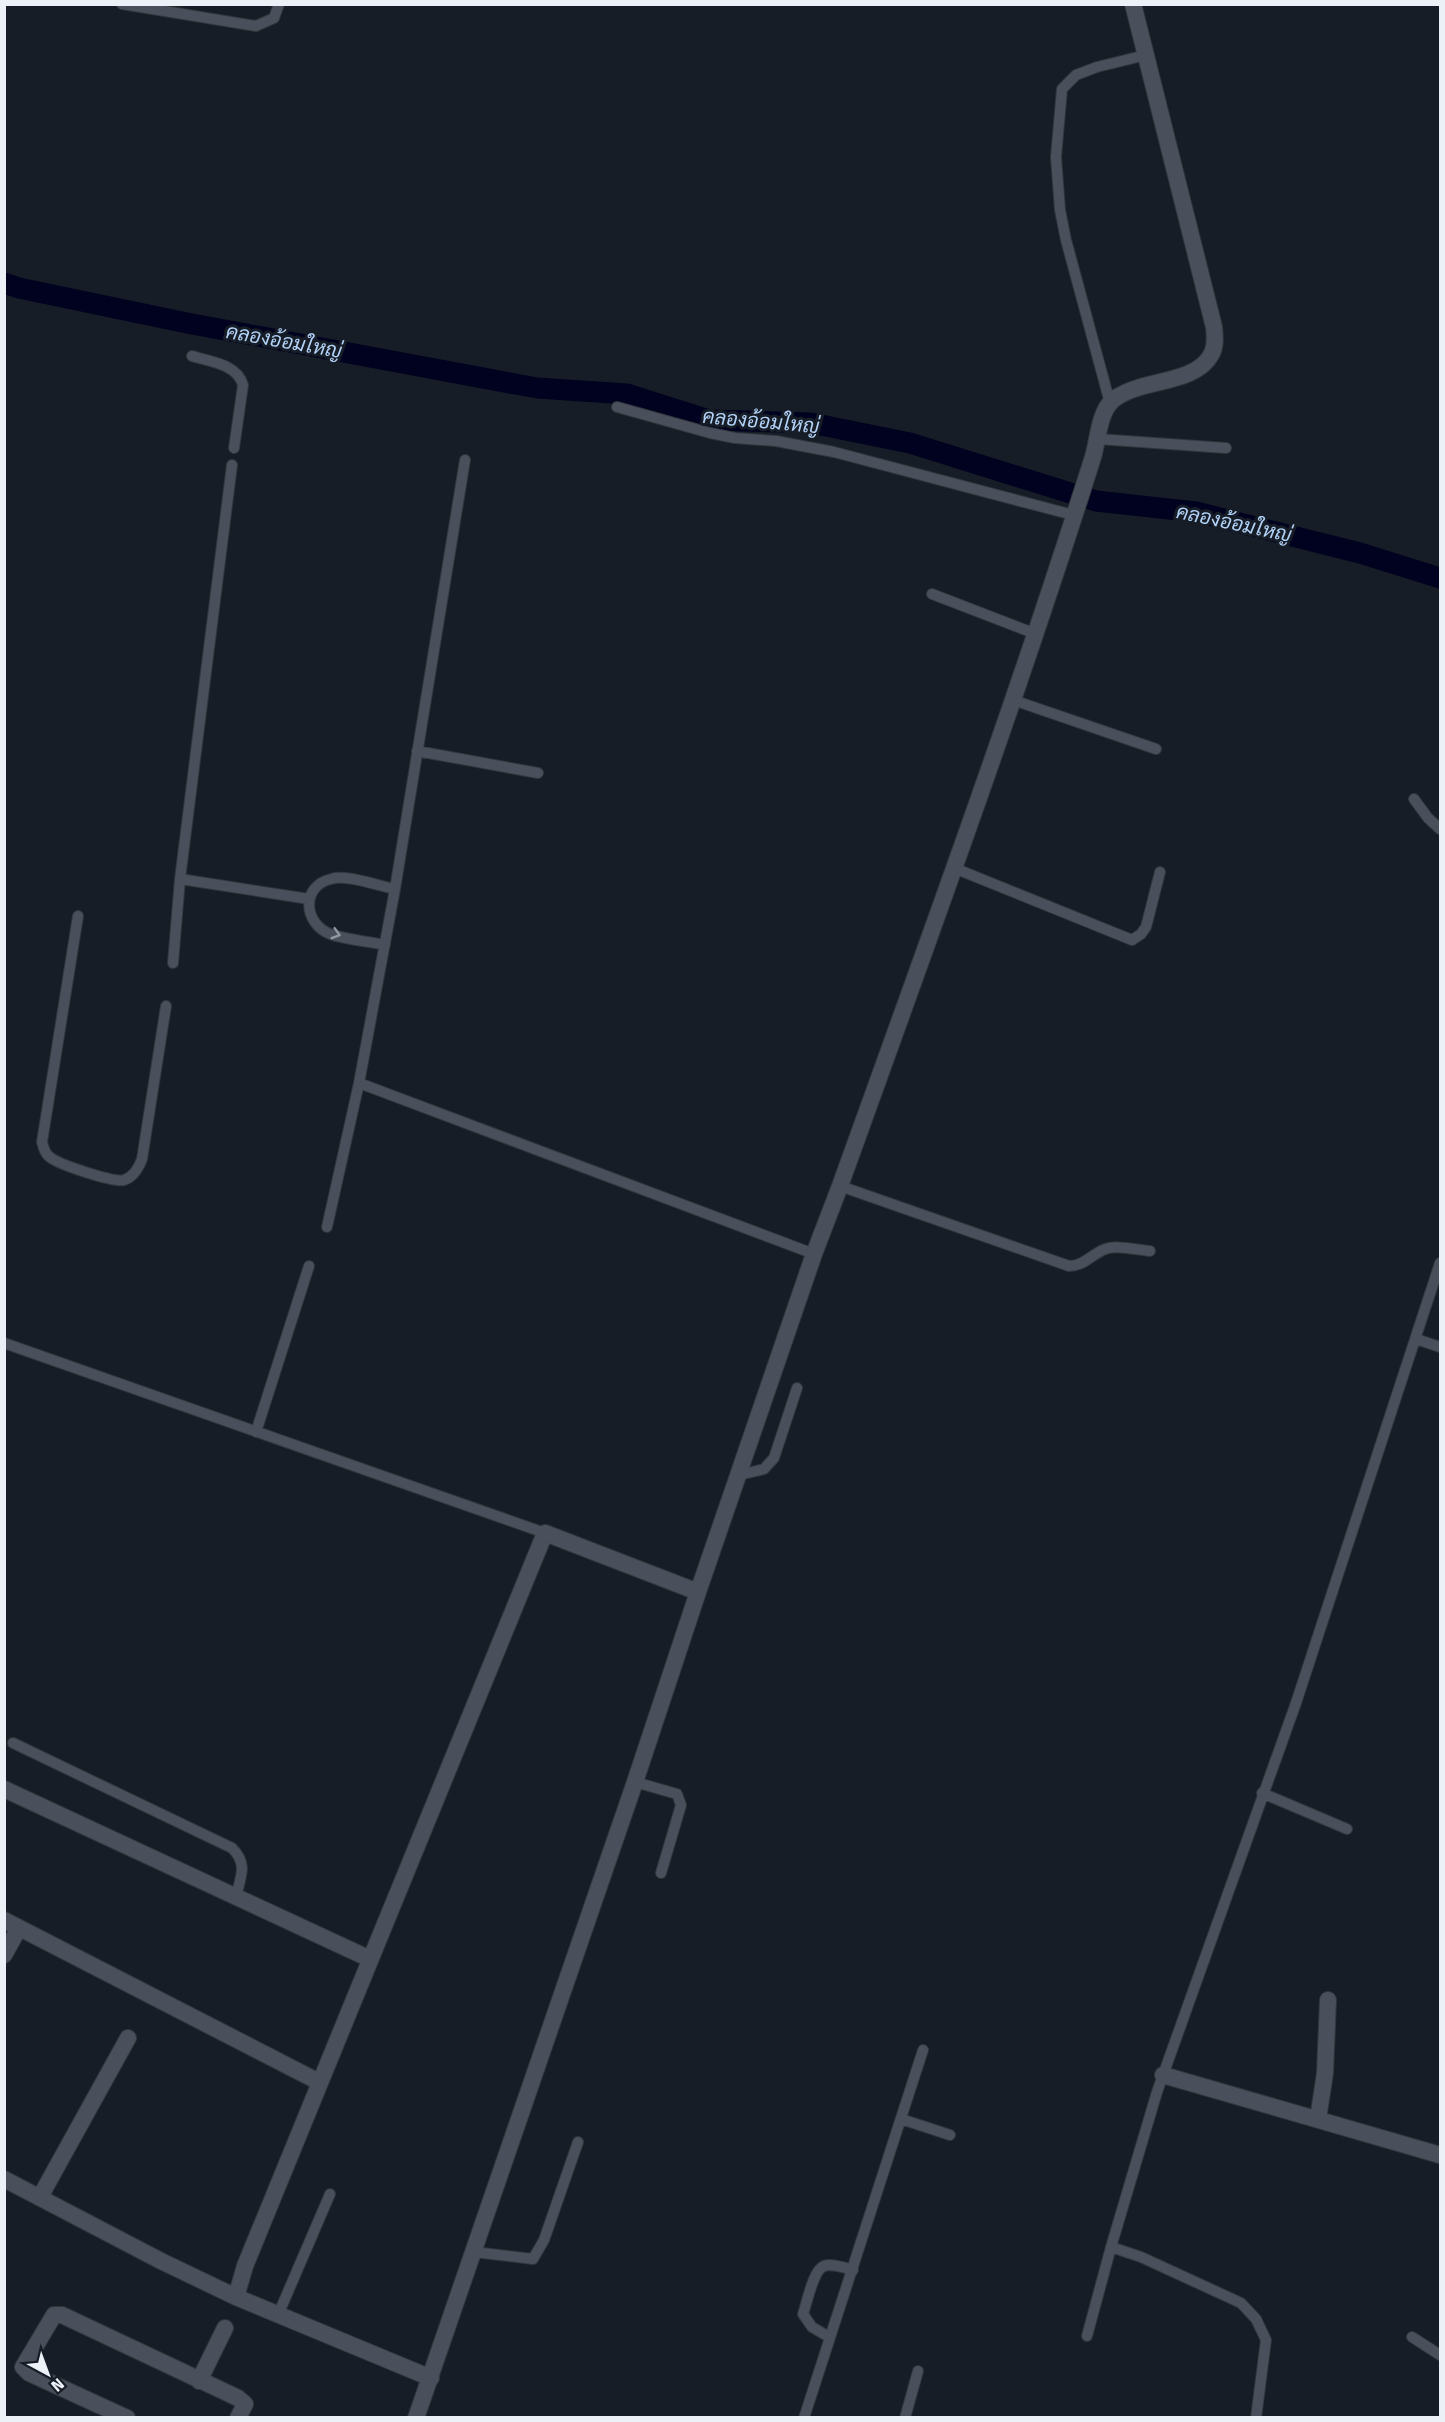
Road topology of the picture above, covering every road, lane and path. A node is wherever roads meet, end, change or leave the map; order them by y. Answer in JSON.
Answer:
{"nodes":[{"id":1,"x":122,"y":4,"type":"edge"},
{"id":2,"x":279,"y":4,"type":"edge"},
{"id":3,"x":1133,"y":4,"type":"edge"},
{"id":4,"x":1146,"y":55,"type":"junction"},
{"id":5,"x":192,"y":356,"type":"dead end"},
{"id":6,"x":1110,"y":403,"type":"junction"},
{"id":7,"x":617,"y":407,"type":"dead end"},
{"id":8,"x":1098,"y":439,"type":"junction"},
{"id":9,"x":234,"y":448,"type":"dead end"},
{"id":10,"x":1226,"y":448,"type":"dead end"},
{"id":11,"x":465,"y":460,"type":"dead end"},
{"id":12,"x":232,"y":465,"type":"dead end"},
{"id":13,"x":1075,"y":511,"type":"junction"},
{"id":14,"x":932,"y":594,"type":"dead end"},
{"id":15,"x":1036,"y":634,"type":"junction"},
{"id":16,"x":1013,"y":700,"type":"junction"},
{"id":17,"x":1156,"y":748,"type":"dead end"},
{"id":18,"x":417,"y":752,"type":"junction"},
{"id":19,"x":538,"y":773,"type":"dead end"},
{"id":20,"x":1414,"y":799,"type":"dead end"},
{"id":21,"x":1440,"y":829,"type":"edge"},
{"id":22,"x":954,"y":868,"type":"junction"},
{"id":23,"x":1160,"y":872,"type":"dead end"},
{"id":24,"x":180,"y":879,"type":"junction"},
{"id":25,"x":395,"y":890,"type":"junction"},
{"id":26,"x":309,"y":899,"type":"junction"},
{"id":27,"x":78,"y":916,"type":"dead end"},
{"id":28,"x":385,"y":945,"type":"junction"},
{"id":29,"x":173,"y":963,"type":"dead end"},
{"id":30,"x":166,"y":1006,"type":"dead end"},
{"id":31,"x":359,"y":1083,"type":"junction"},
{"id":32,"x":840,"y":1186,"type":"junction"},
{"id":33,"x":327,"y":1227,"type":"dead end"},
{"id":34,"x":1150,"y":1251,"type":"dead end"},
{"id":35,"x":814,"y":1254,"type":"junction"},
{"id":36,"x":1440,"y":1263,"type":"edge"},
{"id":37,"x":309,"y":1266,"type":"dead end"},
{"id":38,"x":1416,"y":1339,"type":"junction"},
{"id":39,"x":4,"y":1343,"type":"edge"},
{"id":40,"x":1440,"y":1347,"type":"edge"},
{"id":41,"x":797,"y":1388,"type":"dead end"},
{"id":42,"x":256,"y":1432,"type":"junction"},
{"id":43,"x":739,"y":1475,"type":"junction"},
{"id":44,"x":545,"y":1533,"type":"junction"},
{"id":45,"x":698,"y":1592,"type":"junction"},
{"id":46,"x":13,"y":1743,"type":"dead end"},
{"id":47,"x":635,"y":1782,"type":"junction"},
{"id":48,"x":4,"y":1789,"type":"edge"},
{"id":49,"x":1262,"y":1793,"type":"junction"},
{"id":50,"x":1347,"y":1829,"type":"dead end"},
{"id":51,"x":661,"y":1874,"type":"dead end"},
{"id":52,"x":236,"y":1896,"type":"junction"},
{"id":53,"x":12,"y":1924,"type":"edge"},
{"id":54,"x":4,"y":1955,"type":"edge"},
{"id":55,"x":370,"y":1959,"type":"junction"},
{"id":56,"x":1328,"y":2000,"type":"dead end"},
{"id":57,"x":128,"y":2038,"type":"dead end"},
{"id":58,"x":923,"y":2050,"type":"dead end"},
{"id":59,"x":1163,"y":2075,"type":"junction"},
{"id":60,"x":319,"y":2082,"type":"junction"},
{"id":61,"x":901,"y":2119,"type":"junction"},
{"id":62,"x":1318,"y":2119,"type":"junction"},
{"id":63,"x":950,"y":2135,"type":"dead end"},
{"id":64,"x":578,"y":2142,"type":"dead end"},
{"id":65,"x":1440,"y":2155,"type":"edge"},
{"id":66,"x":6,"y":2182,"type":"edge"},
{"id":67,"x":330,"y":2194,"type":"dead end"},
{"id":68,"x":39,"y":2197,"type":"junction"},
{"id":69,"x":1111,"y":2247,"type":"junction"},
{"id":70,"x":474,"y":2252,"type":"junction"},
{"id":71,"x":853,"y":2270,"type":"junction"},
{"id":72,"x":236,"y":2297,"type":"junction"},
{"id":73,"x":278,"y":2315,"type":"junction"},
{"id":74,"x":225,"y":2328,"type":"dead end"},
{"id":75,"x":1087,"y":2336,"type":"dead end"},
{"id":76,"x":829,"y":2337,"type":"junction"},
{"id":77,"x":1412,"y":2337,"type":"dead end"},
{"id":78,"x":1440,"y":2355,"type":"edge"},
{"id":79,"x":918,"y":2371,"type":"dead end"},
{"id":80,"x":431,"y":2378,"type":"junction"},
{"id":81,"x":199,"y":2381,"type":"junction"},
{"id":82,"x":127,"y":2418,"type":"edge"},
{"id":83,"x":238,"y":2418,"type":"edge"},
{"id":84,"x":416,"y":2418,"type":"edge"},
{"id":85,"x":804,"y":2418,"type":"edge"},
{"id":86,"x":905,"y":2418,"type":"edge"},
{"id":87,"x":1256,"y":2418,"type":"edge"}],
"edges":[{"from":1,"to":2,"type":"lane"},
{"from":3,"to":4,"type":"street"},
{"from":4,"to":6,"type":"lane"},
{"from":4,"to":6,"type":"street"},
{"from":5,"to":9,"type":"lane"},
{"from":6,"to":8,"type":"street"},
{"from":7,"to":13,"type":"lane"},
{"from":8,"to":10,"type":"lane"},
{"from":8,"to":13,"type":"street"},
{"from":11,"to":18,"type":"lane"},
{"from":12,"to":24,"type":"lane"},
{"from":13,"to":15,"type":"street"},
{"from":14,"to":15,"type":"lane"},
{"from":15,"to":16,"type":"street"},
{"from":16,"to":17,"type":"lane"},
{"from":16,"to":22,"type":"street"},
{"from":18,"to":19,"type":"lane"},
{"from":18,"to":25,"type":"lane"},
{"from":20,"to":21,"type":"lane"},
{"from":22,"to":23,"type":"lane"},
{"from":22,"to":32,"type":"street"},
{"from":24,"to":26,"type":"lane"},
{"from":24,"to":29,"type":"lane"},
{"from":25,"to":26,"type":"lane"},
{"from":25,"to":28,"type":"lane"},
{"from":26,"to":28,"type":"lane","one_way":true},
{"from":27,"to":30,"type":"lane"},
{"from":28,"to":31,"type":"lane"},
{"from":31,"to":33,"type":"lane"},
{"from":31,"to":35,"type":"lane"},
{"from":32,"to":34,"type":"lane"},
{"from":32,"to":35,"type":"street"},
{"from":35,"to":43,"type":"street"},
{"from":36,"to":38,"type":"lane"},
{"from":37,"to":42,"type":"lane"},
{"from":38,"to":40,"type":"lane"},
{"from":38,"to":49,"type":"lane"},
{"from":39,"to":42,"type":"lane"},
{"from":41,"to":43,"type":"lane"},
{"from":42,"to":44,"type":"lane"},
{"from":43,"to":45,"type":"street"},
{"from":44,"to":45,"type":"street"},
{"from":44,"to":55,"type":"street"},
{"from":45,"to":47,"type":"street"},
{"from":46,"to":52,"type":"lane"},
{"from":47,"to":51,"type":"lane"},
{"from":47,"to":70,"type":"street"},
{"from":48,"to":52,"type":"street"},
{"from":49,"to":50,"type":"lane"},
{"from":49,"to":59,"type":"lane"},
{"from":52,"to":55,"type":"street"},
{"from":53,"to":54,"type":"street"},
{"from":53,"to":60,"type":"street"},
{"from":55,"to":60,"type":"street"},
{"from":56,"to":62,"type":"street"},
{"from":57,"to":68,"type":"street"},
{"from":58,"to":61,"type":"lane"},
{"from":59,"to":62,"type":"street"},
{"from":59,"to":69,"type":"lane"},
{"from":60,"to":72,"type":"street"},
{"from":61,"to":63,"type":"lane"},
{"from":61,"to":71,"type":"lane"},
{"from":62,"to":65,"type":"street"},
{"from":64,"to":70,"type":"lane"},
{"from":66,"to":68,"type":"street"},
{"from":67,"to":73,"type":"lane"},
{"from":68,"to":72,"type":"street"},
{"from":69,"to":75,"type":"lane"},
{"from":69,"to":87,"type":"lane"},
{"from":70,"to":80,"type":"street"},
{"from":71,"to":76,"type":"lane"},
{"from":71,"to":76,"type":"lane"},
{"from":72,"to":73,"type":"street"},
{"from":73,"to":80,"type":"street"},
{"from":74,"to":81,"type":"street"},
{"from":76,"to":85,"type":"lane"},
{"from":77,"to":78,"type":"lane"},
{"from":79,"to":86,"type":"lane"},
{"from":80,"to":84,"type":"street"},
{"from":81,"to":82,"type":"street"},
{"from":81,"to":83,"type":"street"}]}
